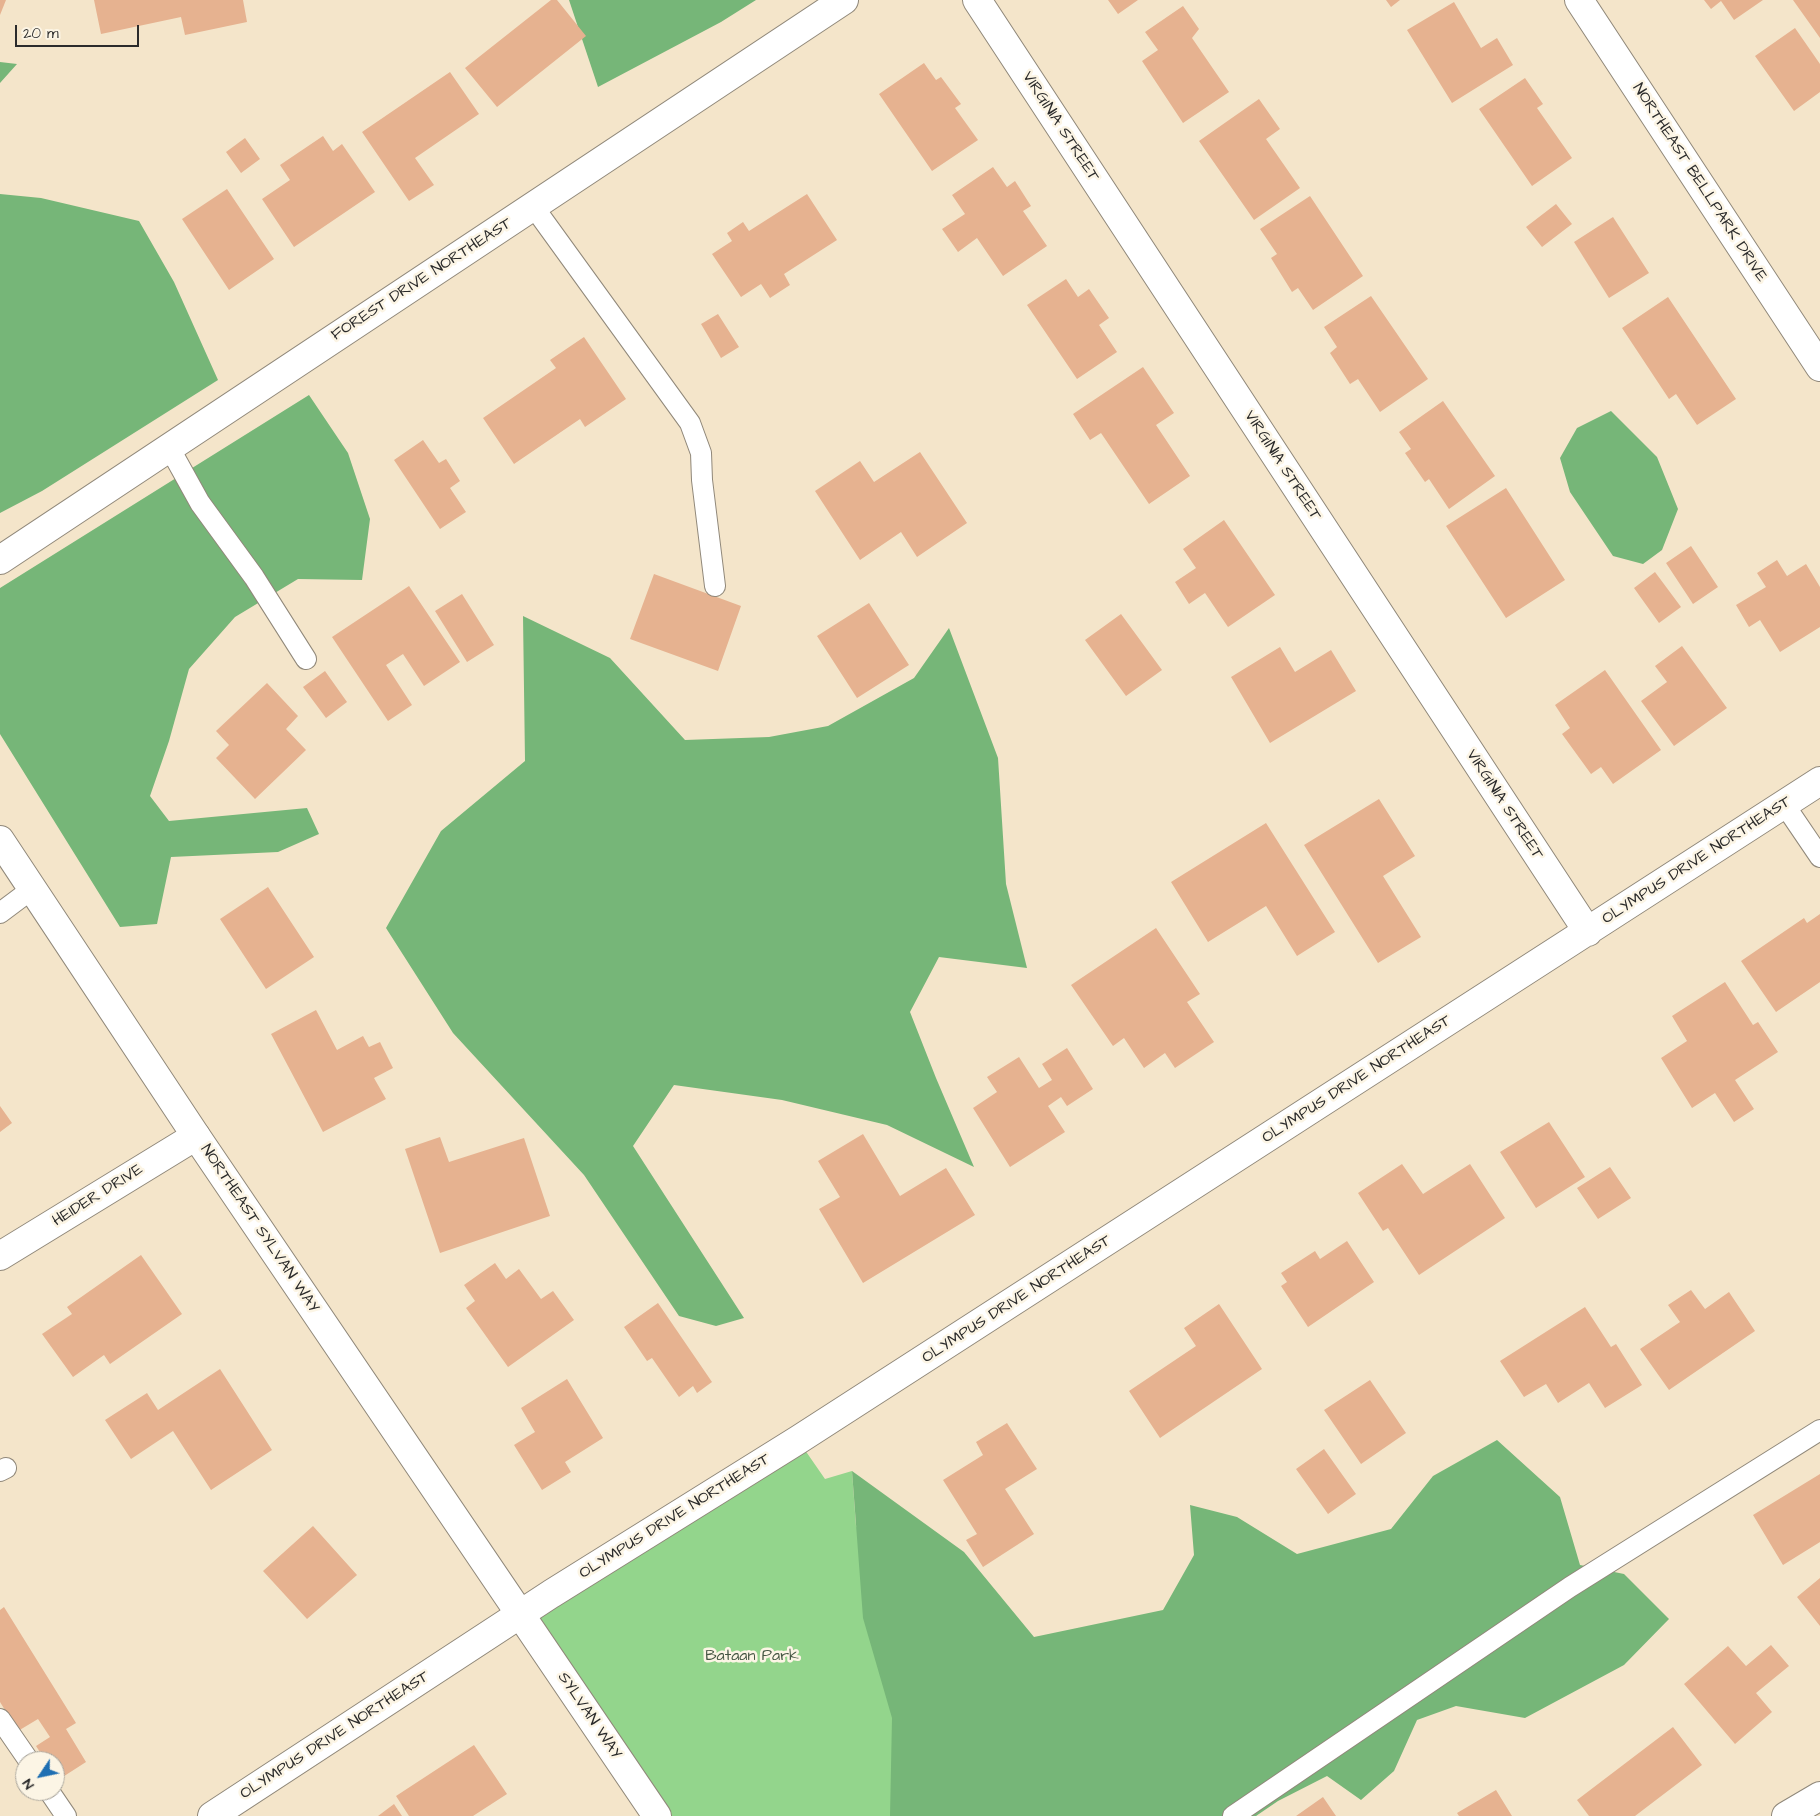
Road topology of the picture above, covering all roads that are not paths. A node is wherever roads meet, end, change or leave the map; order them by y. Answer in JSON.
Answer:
{"nodes":[{"id":1,"x":844,"y":0,"type":"edge"},
{"id":2,"x":977,"y":0,"type":"edge"},
{"id":3,"x":1579,"y":0,"type":"edge"},
{"id":4,"x":533,"y":206,"type":"junction"},
{"id":5,"x":1820,"y":366,"type":"edge"},
{"id":6,"x":170,"y":447,"type":"junction"},
{"id":7,"x":0,"y":560,"type":"edge"},
{"id":8,"x":715,"y":586,"type":"dead end"},
{"id":9,"x":306,"y":659,"type":"dead end"},
{"id":10,"x":1820,"y":781,"type":"edge"},
{"id":11,"x":1784,"y":804,"type":"junction"},
{"id":12,"x":0,"y":840,"type":"edge"},
{"id":13,"x":1820,"y":857,"type":"edge"},
{"id":14,"x":32,"y":889,"type":"junction"},
{"id":15,"x":0,"y":913,"type":"edge"},
{"id":16,"x":1588,"y":932,"type":"junction"},
{"id":17,"x":196,"y":1136,"type":"junction"},
{"id":18,"x":0,"y":1256,"type":"edge"},
{"id":19,"x":1820,"y":1430,"type":"edge"},
{"id":20,"x":521,"y":1615,"type":"junction"},
{"id":21,"x":0,"y":1719,"type":"edge"},
{"id":22,"x":22,"y":1751,"type":"edge"},
{"id":23,"x":1820,"y":1796,"type":"edge"},
{"id":24,"x":56,"y":1801,"type":"edge"},
{"id":25,"x":66,"y":1816,"type":"edge"},
{"id":26,"x":212,"y":1816,"type":"edge"},
{"id":27,"x":657,"y":1816,"type":"edge"},
{"id":28,"x":1234,"y":1816,"type":"edge"},
{"id":29,"x":1786,"y":1816,"type":"edge"}],
"edges":[{"from":1,"to":4,"type":"street","name":"FOREST DRIVE NORTHEAST"},
{"from":2,"to":16,"type":"street","name":"VIRGINIA STREET"},
{"from":3,"to":5,"type":"street","name":"NORTHEAST BELLPARK DRIVE"},
{"from":4,"to":6,"type":"street","name":"FOREST DRIVE NORTHEAST"},
{"from":4,"to":8,"type":"lane"},
{"from":6,"to":7,"type":"street","name":"FOREST DRIVE NORTHEAST"},
{"from":6,"to":9,"type":"lane"},
{"from":10,"to":11,"type":"street","name":"OLYMPUS DRIVE NORTHEAST"},
{"from":11,"to":13,"type":"lane"},
{"from":11,"to":16,"type":"street","name":"OLYMPUS DRIVE NORTHEAST"},
{"from":12,"to":14,"type":"street","name":"NORTHEAST SYLVAN WAY"},
{"from":14,"to":15,"type":"lane"},
{"from":14,"to":17,"type":"street","name":"NORTHEAST SYLVAN WAY"},
{"from":16,"to":20,"type":"street","name":"OLYMPUS DRIVE NORTHEAST"},
{"from":17,"to":18,"type":"street","name":"HEIDER DRIVE"},
{"from":17,"to":20,"type":"street","name":"NORTHEAST SYLVAN WAY"},
{"from":19,"to":28,"type":"lane"},
{"from":20,"to":26,"type":"street","name":"OLYMPUS DRIVE NORTHEAST"},
{"from":20,"to":27,"type":"street","name":"SYLVAN WAY"},
{"from":21,"to":22,"type":"lane"},
{"from":23,"to":29,"type":"street"},
{"from":24,"to":25,"type":"lane"}]}
